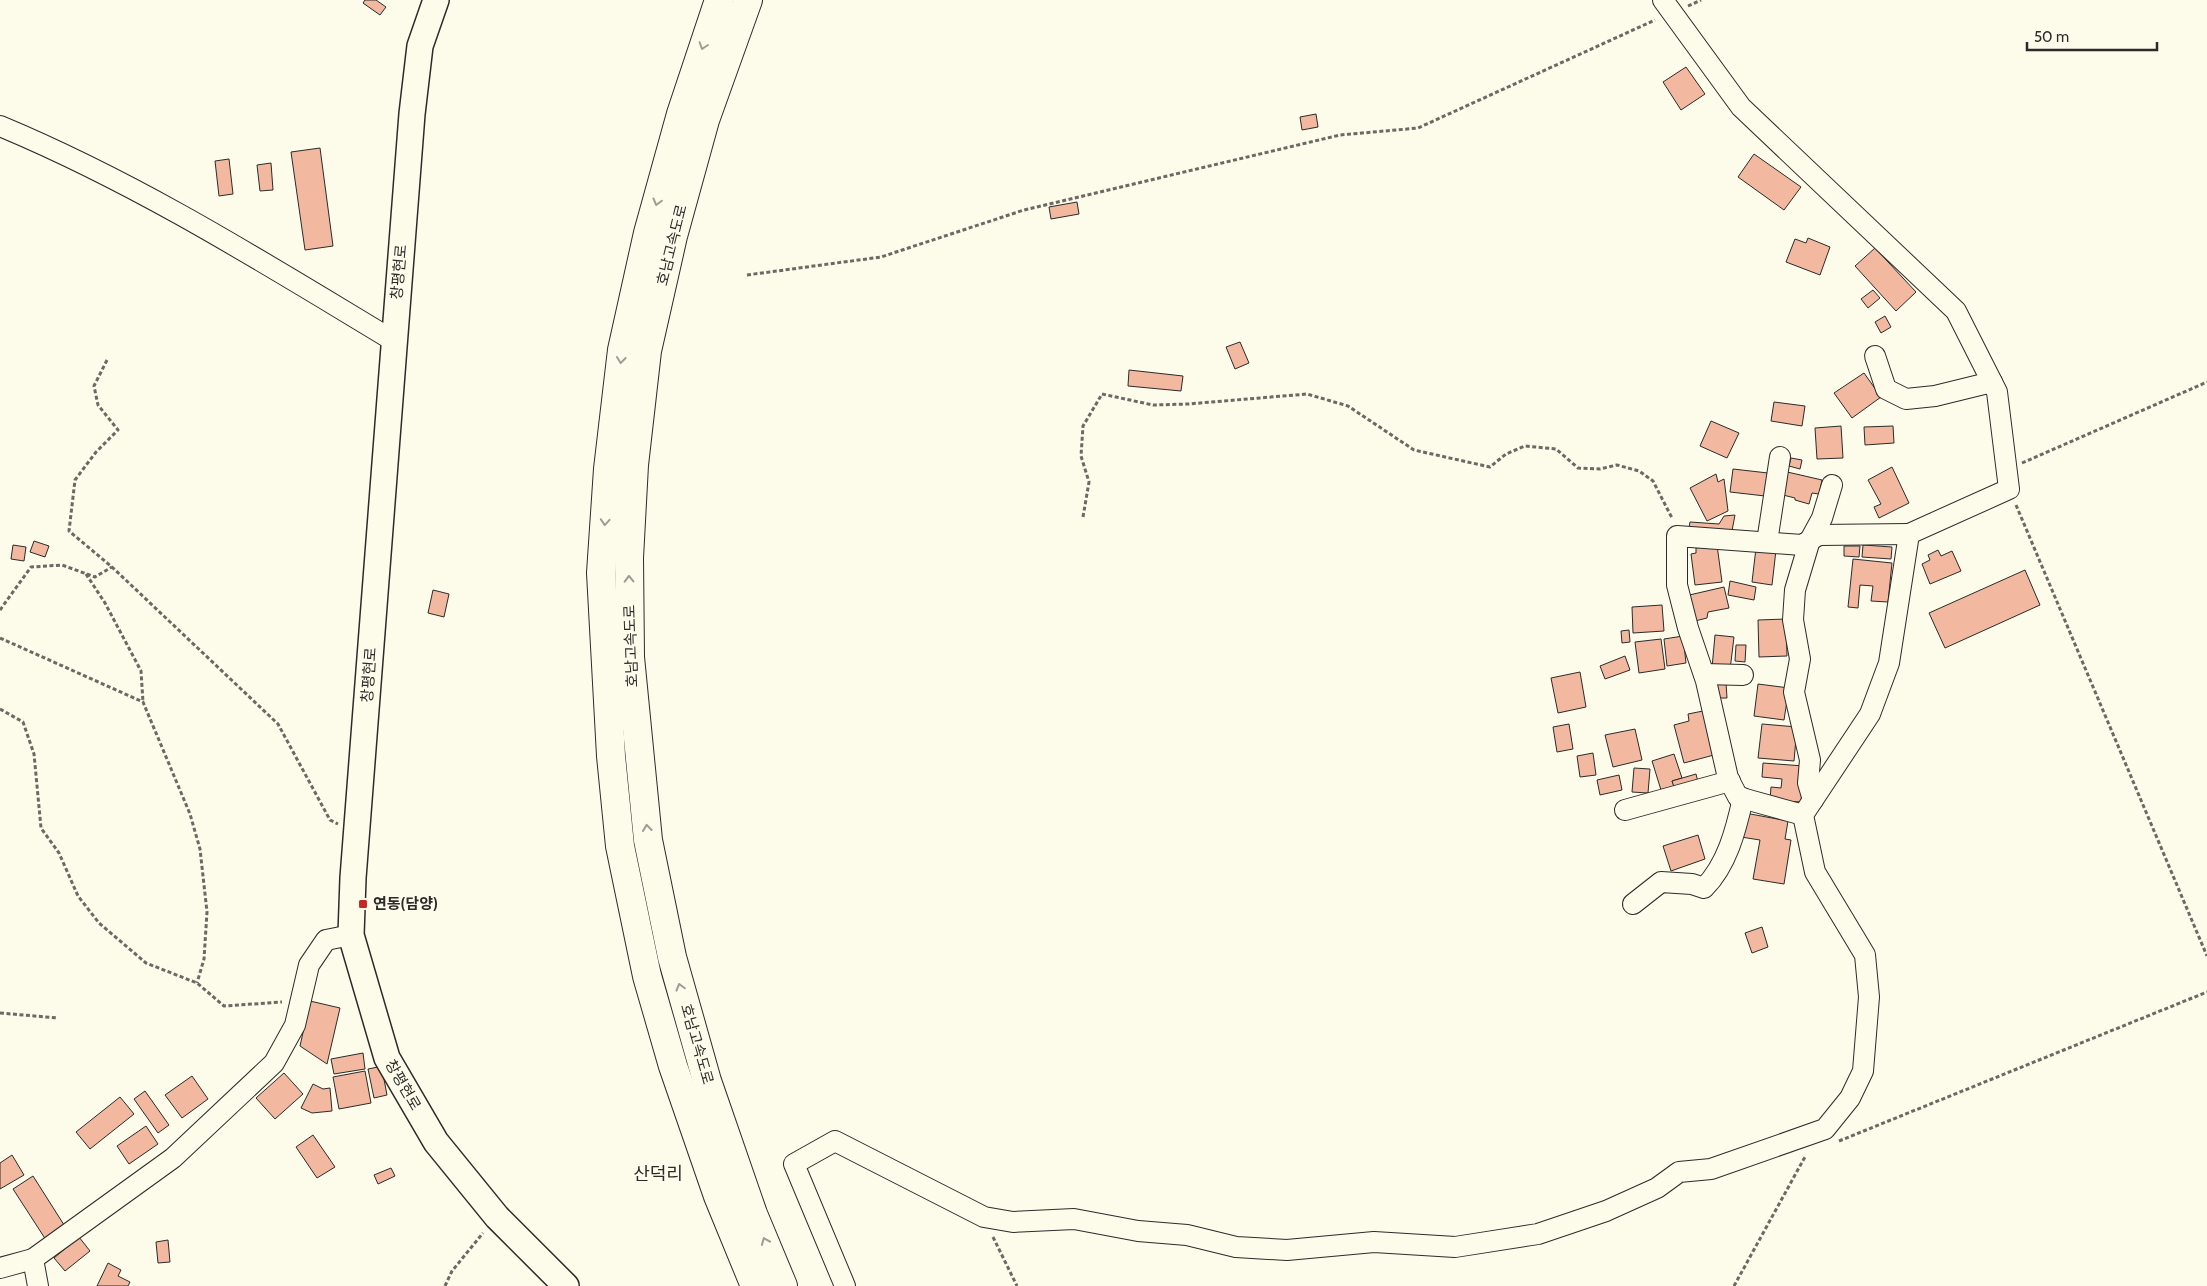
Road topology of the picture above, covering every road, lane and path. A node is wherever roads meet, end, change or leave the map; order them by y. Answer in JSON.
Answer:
{"nodes":[{"id":1,"x":436,"y":0,"type":"edge"},
{"id":2,"x":719,"y":0,"type":"edge"},
{"id":3,"x":748,"y":0,"type":"edge"},
{"id":4,"x":1701,"y":0,"type":"edge"},
{"id":5,"x":1668,"y":6,"type":"edge"},
{"id":6,"x":0,"y":126,"type":"edge"},
{"id":7,"x":747,"y":275,"type":"dead end"},
{"id":8,"x":394,"y":341,"type":"junction"},
{"id":9,"x":1875,"y":356,"type":"dead end"},
{"id":10,"x":107,"y":360,"type":"dead end"},
{"id":11,"x":1992,"y":382,"type":"junction"},
{"id":12,"x":2207,"y":382,"type":"edge"},
{"id":13,"x":1780,"y":457,"type":"dead end"},
{"id":14,"x":2008,"y":480,"type":"junction"},
{"id":15,"x":1832,"y":485,"type":"dead end"},
{"id":16,"x":1083,"y":517,"type":"dead end"},
{"id":17,"x":1909,"y":534,"type":"junction"},
{"id":18,"x":1678,"y":536,"type":"junction"},
{"id":19,"x":1810,"y":540,"type":"junction"},
{"id":20,"x":1767,"y":542,"type":"junction"},
{"id":21,"x":112,"y":567,"type":"junction"},
{"id":22,"x":86,"y":574,"type":"junction"},
{"id":23,"x":0,"y":610,"type":"edge"},
{"id":24,"x":0,"y":638,"type":"edge"},
{"id":25,"x":1704,"y":674,"type":"junction"},
{"id":26,"x":1743,"y":675,"type":"dead end"},
{"id":27,"x":143,"y":702,"type":"junction"},
{"id":28,"x":0,"y":710,"type":"edge"},
{"id":29,"x":1730,"y":781,"type":"junction"},
{"id":30,"x":1743,"y":798,"type":"junction"},
{"id":31,"x":1808,"y":807,"type":"junction"},
{"id":32,"x":1625,"y":810,"type":"dead end"},
{"id":33,"x":357,"y":833,"type":"junction"},
{"id":34,"x":1633,"y":904,"type":"dead end"},
{"id":35,"x":351,"y":934,"type":"junction"},
{"id":36,"x":2207,"y":956,"type":"edge"},
{"id":37,"x":197,"y":983,"type":"junction"},
{"id":38,"x":2207,"y":992,"type":"edge"},
{"id":39,"x":300,"y":1001,"type":"junction"},
{"id":40,"x":0,"y":1013,"type":"edge"},
{"id":41,"x":58,"y":1018,"type":"dead end"},
{"id":42,"x":1829,"y":1136,"type":"junction"},
{"id":43,"x":1815,"y":1151,"type":"dead end"},
{"id":44,"x":1806,"y":1155,"type":"junction"},
{"id":45,"x":497,"y":1217,"type":"junction"},
{"id":46,"x":984,"y":1217,"type":"junction"},
{"id":47,"x":34,"y":1259,"type":"junction"},
{"id":48,"x":0,"y":1268,"type":"edge"},
{"id":49,"x":38,"y":1286,"type":"edge"},
{"id":50,"x":445,"y":1286,"type":"edge"},
{"id":51,"x":566,"y":1286,"type":"edge"},
{"id":52,"x":755,"y":1286,"type":"edge"},
{"id":53,"x":783,"y":1286,"type":"edge"},
{"id":54,"x":845,"y":1286,"type":"edge"},
{"id":55,"x":1017,"y":1286,"type":"edge"},
{"id":56,"x":1734,"y":1286,"type":"edge"}],
"edges":[{"from":1,"to":8,"type":"main road","name":"창평현로"},
{"from":2,"to":52,"type":"highway","name":"호남고속도로","one_way":true},
{"from":53,"to":3,"type":"highway","name":"호남고속도로","one_way":true},
{"from":4,"to":5,"type":"path"},
{"from":5,"to":7,"type":"path"},
{"from":5,"to":11,"type":"street"},
{"from":6,"to":8,"type":"street"},
{"from":8,"to":33,"type":"main road","name":"창평현로"},
{"from":9,"to":11,"type":"street"},
{"from":10,"to":21,"type":"path"},
{"from":11,"to":14,"type":"street"},
{"from":12,"to":14,"type":"path"},
{"from":13,"to":20,"type":"street"},
{"from":14,"to":17,"type":"street"},
{"from":14,"to":36,"type":"path"},
{"from":15,"to":19,"type":"street"},
{"from":16,"to":18,"type":"path"},
{"from":17,"to":19,"type":"street"},
{"from":17,"to":31,"type":"street"},
{"from":18,"to":20,"type":"street"},
{"from":18,"to":25,"type":"street"},
{"from":19,"to":20,"type":"street"},
{"from":19,"to":31,"type":"street"},
{"from":21,"to":22,"type":"path"},
{"from":21,"to":33,"type":"path"},
{"from":22,"to":23,"type":"path"},
{"from":22,"to":27,"type":"path"},
{"from":24,"to":27,"type":"path"},
{"from":25,"to":26,"type":"street"},
{"from":25,"to":29,"type":"street"},
{"from":27,"to":37,"type":"path"},
{"from":28,"to":37,"type":"path"},
{"from":29,"to":30,"type":"street"},
{"from":29,"to":32,"type":"street"},
{"from":30,"to":31,"type":"street"},
{"from":30,"to":34,"type":"street"},
{"from":31,"to":42,"type":"street"},
{"from":33,"to":35,"type":"main road","name":"창평현로"},
{"from":35,"to":39,"type":"street"},
{"from":35,"to":45,"type":"main road","name":"창평현로"},
{"from":37,"to":39,"type":"path"},
{"from":38,"to":42,"type":"path"},
{"from":39,"to":47,"type":"street"},
{"from":40,"to":41,"type":"path"},
{"from":42,"to":44,"type":"path"},
{"from":42,"to":46,"type":"street"},
{"from":43,"to":44,"type":"path"},
{"from":44,"to":56,"type":"path"},
{"from":45,"to":50,"type":"path"},
{"from":45,"to":51,"type":"main road","name":"창평현로"},
{"from":46,"to":54,"type":"street"},
{"from":46,"to":55,"type":"path"},
{"from":47,"to":48,"type":"street"},
{"from":47,"to":49,"type":"street"}]}
